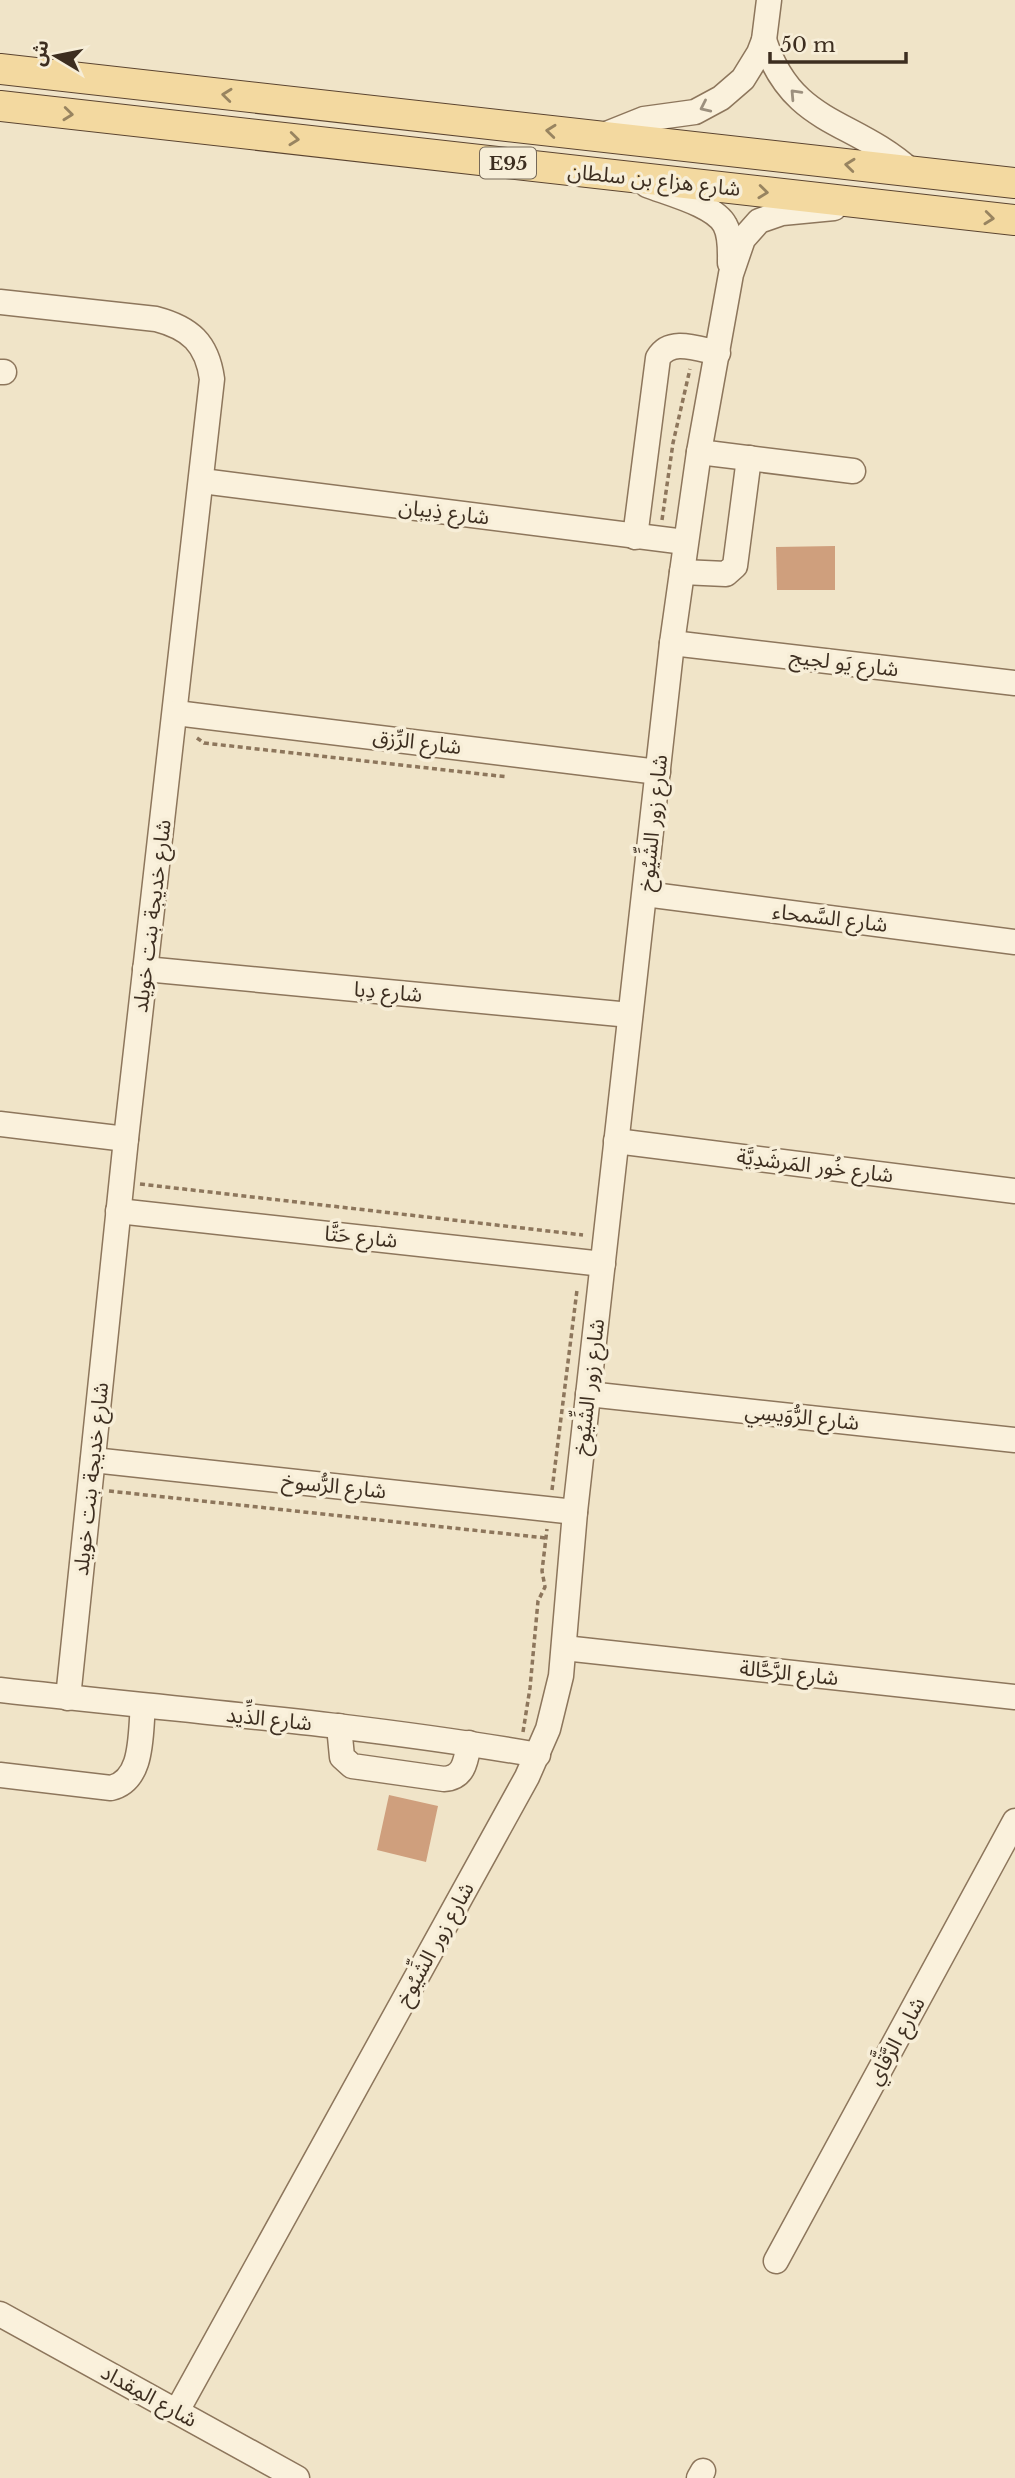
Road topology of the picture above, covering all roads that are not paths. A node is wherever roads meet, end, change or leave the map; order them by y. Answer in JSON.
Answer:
{"nodes":[{"id":1,"x":769,"y":0,"type":"edge"},
{"id":2,"x":764,"y":40,"type":"junction"},
{"id":3,"x":0,"y":69,"type":"edge"},
{"id":4,"x":0,"y":106,"type":"edge"},
{"id":5,"x":598,"y":136,"type":"junction"},
{"id":6,"x":912,"y":172,"type":"junction"},
{"id":7,"x":626,"y":177,"type":"junction"},
{"id":8,"x":1015,"y":183,"type":"edge"},
{"id":9,"x":870,"y":204,"type":"junction"},
{"id":10,"x":1015,"y":220,"type":"edge"},
{"id":11,"x":731,"y":274,"type":"junction"},
{"id":12,"x":0,"y":302,"type":"edge"},
{"id":13,"x":718,"y":353,"type":"junction"},
{"id":14,"x":699,"y":452,"type":"junction"},
{"id":15,"x":749,"y":458,"type":"junction"},
{"id":16,"x":853,"y":471,"type":"dead end"},
{"id":17,"x":202,"y":481,"type":"junction"},
{"id":18,"x":635,"y":537,"type":"junction"},
{"id":19,"x":685,"y":542,"type":"junction"},
{"id":20,"x":681,"y":572,"type":"junction"},
{"id":21,"x":672,"y":643,"type":"junction"},
{"id":22,"x":1015,"y":682,"type":"edge"},
{"id":23,"x":176,"y":713,"type":"junction"},
{"id":24,"x":658,"y":772,"type":"junction"},
{"id":25,"x":645,"y":894,"type":"junction"},
{"id":26,"x":1015,"y":942,"type":"edge"},
{"id":27,"x":145,"y":969,"type":"junction"},
{"id":28,"x":630,"y":1015,"type":"junction"},
{"id":29,"x":0,"y":1124,"type":"edge"},
{"id":30,"x":126,"y":1139,"type":"junction"},
{"id":31,"x":616,"y":1141,"type":"junction"},
{"id":32,"x":1015,"y":1191,"type":"edge"},
{"id":33,"x":118,"y":1211,"type":"junction"},
{"id":34,"x":592,"y":1262,"type":"junction"},
{"id":35,"x":588,"y":1394,"type":"junction"},
{"id":36,"x":1015,"y":1440,"type":"edge"},
{"id":37,"x":93,"y":1460,"type":"junction"},
{"id":38,"x":575,"y":1512,"type":"junction"},
{"id":39,"x":564,"y":1648,"type":"junction"},
{"id":40,"x":0,"y":1690,"type":"edge"},
{"id":41,"x":68,"y":1698,"type":"junction"},
{"id":42,"x":1015,"y":1698,"type":"edge"},
{"id":43,"x":143,"y":1706,"type":"junction"},
{"id":44,"x":339,"y":1726,"type":"junction"},
{"id":45,"x":469,"y":1743,"type":"junction"},
{"id":46,"x":529,"y":1754,"type":"junction"},
{"id":47,"x":0,"y":1774,"type":"edge"},
{"id":48,"x":1015,"y":1821,"type":"edge"},
{"id":49,"x":776,"y":2261,"type":"dead end"},
{"id":50,"x":0,"y":2314,"type":"edge"},
{"id":51,"x":177,"y":2411,"type":"junction"},
{"id":52,"x":297,"y":2478,"type":"edge"}],
"edges":[{"from":1,"to":2,"type":"street"},
{"from":2,"to":5,"type":"street","one_way":true},
{"from":6,"to":2,"type":"street","one_way":true},
{"from":5,"to":3,"type":"main road","name":"شارع هزاع بن سلطان","number":"E95","one_way":true},
{"from":4,"to":7,"type":"main road","name":"شارع هزاع بن سلطان","number":"E95","one_way":true},
{"from":6,"to":5,"type":"main road","name":"شارع هزاع بن سلطان","number":"E95","one_way":true},
{"from":6,"to":8,"type":"main road","name":"شارع هزاع بن سلطان","number":"E95"},
{"from":7,"to":9,"type":"main road","name":"شارع هزاع بن سلطان","number":"E95","one_way":true},
{"from":7,"to":11,"type":"street","name":"شارع زور الشِّيُوخ"},
{"from":9,"to":10,"type":"main road","name":"شارع هزاع بن سلطان","number":"E95","one_way":true},
{"from":9,"to":11,"type":"street","name":"شارع زور الشِّيُوخ"},
{"from":11,"to":13,"type":"street","name":"شارع زور الشِّيُوخ"},
{"from":12,"to":17,"type":"street","name":"شارع خديجة بنت خويلد"},
{"from":13,"to":14,"type":"street","name":"شارع زور الشِّيُوخ"},
{"from":13,"to":18,"type":"street"},
{"from":14,"to":15,"type":"street"},
{"from":14,"to":19,"type":"street","name":"شارع زور الشِّيُوخ"},
{"from":15,"to":16,"type":"street"},
{"from":15,"to":20,"type":"street"},
{"from":17,"to":18,"type":"street","name":"شارع ذِيبان"},
{"from":17,"to":23,"type":"street","name":"شارع خديجة بنت خويلد"},
{"from":18,"to":19,"type":"street","name":"شارع ذِيبان"},
{"from":19,"to":20,"type":"street","name":"شارع زور الشِّيُوخ"},
{"from":20,"to":21,"type":"street","name":"شارع زور الشِّيُوخ"},
{"from":21,"to":22,"type":"street","name":"شارع يَو لجيج"},
{"from":21,"to":24,"type":"street","name":"شارع زور الشِّيُوخ"},
{"from":23,"to":24,"type":"street","name":"شارع الرِّزق"},
{"from":23,"to":27,"type":"street","name":"شارع خديجة بنت خويلد"},
{"from":24,"to":25,"type":"street","name":"شارع زور الشِّيُوخ"},
{"from":25,"to":26,"type":"street","name":"شارع السَّمحاء"},
{"from":25,"to":28,"type":"street","name":"شارع زور الشِّيُوخ"},
{"from":27,"to":28,"type":"street","name":"شارع دِبا"},
{"from":27,"to":30,"type":"street","name":"شارع خديجة بنت خويلد"},
{"from":28,"to":31,"type":"street","name":"شارع زور الشِّيُوخ"},
{"from":29,"to":30,"type":"street"},
{"from":30,"to":33,"type":"street","name":"شارع خديجة بنت خويلد"},
{"from":31,"to":32,"type":"street","name":"شارع خُور المَرشَدِيَّة"},
{"from":31,"to":34,"type":"street","name":"شارع زور الشِّيُوخ"},
{"from":33,"to":34,"type":"street","name":"شارع حَتَّا"},
{"from":33,"to":37,"type":"street","name":"شارع خديجة بنت خويلد"},
{"from":34,"to":35,"type":"street","name":"شارع زور الشِّيُوخ"},
{"from":35,"to":36,"type":"street","name":"شارع الرُّوَيسِي"},
{"from":35,"to":38,"type":"street","name":"شارع زور الشِّيُوخ"},
{"from":37,"to":38,"type":"street","name":"شارع الرُّسوخ"},
{"from":37,"to":41,"type":"street","name":"شارع خديجة بنت خويلد"},
{"from":38,"to":39,"type":"street","name":"شارع زور الشِّيُوخ"},
{"from":39,"to":42,"type":"street","name":"شارع الرَّحَّالة"},
{"from":39,"to":46,"type":"street","name":"شارع زور الشِّيُوخ"},
{"from":40,"to":41,"type":"street","name":"شارع الذِّيد"},
{"from":41,"to":43,"type":"street","name":"شارع الذِّيد"},
{"from":43,"to":44,"type":"street","name":"شارع الذِّيد"},
{"from":43,"to":47,"type":"street"},
{"from":44,"to":45,"type":"street","name":"شارع الذِّيد"},
{"from":44,"to":45,"type":"street"},
{"from":45,"to":46,"type":"street","name":"شارع الذِّيد"},
{"from":46,"to":51,"type":"street","name":"شارع زور الشِّيُوخ"},
{"from":48,"to":49,"type":"street","name":"شارع الرَّقَّاي"},
{"from":50,"to":51,"type":"street","name":"شارع المِقداد"},
{"from":51,"to":52,"type":"street","name":"شارع المِقداد"}]}
